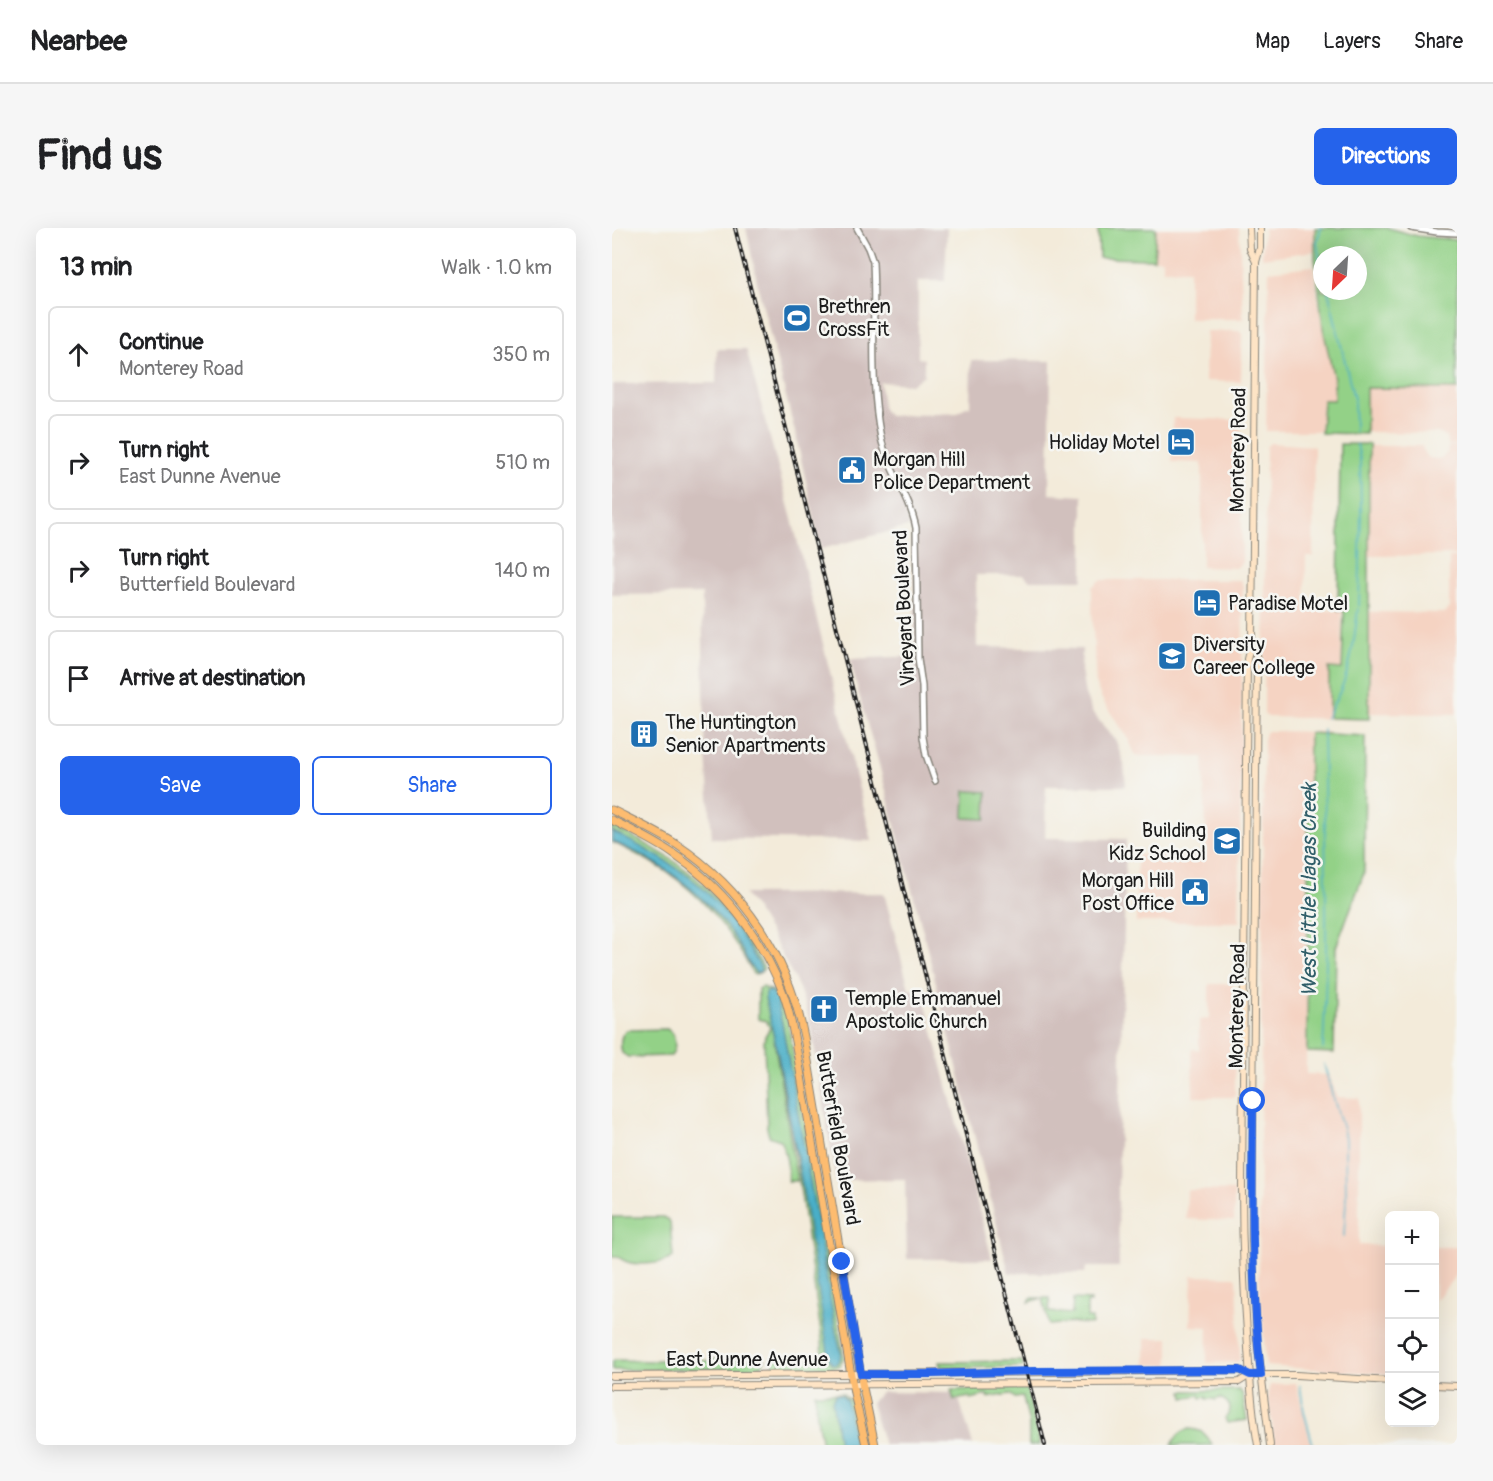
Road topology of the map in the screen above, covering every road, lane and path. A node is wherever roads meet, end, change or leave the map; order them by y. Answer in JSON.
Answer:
{"nodes":[{"id":1,"x":857,"y":228,"type":"edge"},
{"id":2,"x":1249,"y":228,"type":"edge"},
{"id":3,"x":1260,"y":228,"type":"edge"},
{"id":4,"x":1410,"y":228,"type":"edge"},
{"id":5,"x":1457,"y":233,"type":"edge"},
{"id":6,"x":1256,"y":262,"type":"junction"},
{"id":7,"x":1252,"y":639,"type":"junction"},
{"id":8,"x":935,"y":781,"type":"dead end"},
{"id":9,"x":612,"y":810,"type":"edge"},
{"id":10,"x":612,"y":820,"type":"edge"},
{"id":11,"x":1244,"y":978,"type":"junction"},
{"id":12,"x":1254,"y":988,"type":"junction"},
{"id":13,"x":980,"y":1372,"type":"junction"},
{"id":14,"x":852,"y":1374,"type":"junction"},
{"id":15,"x":861,"y":1374,"type":"junction"},
{"id":16,"x":1250,"y":1375,"type":"junction"},
{"id":17,"x":1261,"y":1375,"type":"junction"},
{"id":18,"x":612,"y":1376,"type":"edge"},
{"id":19,"x":1385,"y":1382,"type":"edge"},
{"id":20,"x":862,"y":1383,"type":"junction"},
{"id":21,"x":853,"y":1384,"type":"junction"},
{"id":22,"x":974,"y":1384,"type":"junction"},
{"id":23,"x":1439,"y":1385,"type":"edge"},
{"id":24,"x":612,"y":1386,"type":"edge"},
{"id":25,"x":1457,"y":1386,"type":"edge"},
{"id":26,"x":866,"y":1445,"type":"edge"},
{"id":27,"x":875,"y":1445,"type":"edge"},
{"id":28,"x":1258,"y":1445,"type":"edge"},
{"id":29,"x":1270,"y":1445,"type":"edge"}],
"edges":[{"from":1,"to":8,"type":"street","name":"Vineyard Boulevard"},
{"from":2,"to":6,"type":"main road","name":"Monterey Road"},
{"from":3,"to":6,"type":"main road","name":"Monterey Road"},
{"from":4,"to":5,"type":"street"},
{"from":6,"to":7,"type":"main road","name":"Monterey Road"},
{"from":7,"to":11,"type":"main road","name":"Monterey Road"},
{"from":7,"to":12,"type":"main road","name":"Monterey Road"},
{"from":9,"to":15,"type":"main road","name":"Butterfield Boulevard"},
{"from":10,"to":14,"type":"main road","name":"Butterfield Boulevard"},
{"from":11,"to":12,"type":"main road"},
{"from":11,"to":16,"type":"main road","name":"Monterey Road"},
{"from":12,"to":17,"type":"main road","name":"Monterey Road"},
{"from":13,"to":15,"type":"main road","name":"East Dunne Avenue"},
{"from":13,"to":16,"type":"main road","name":"East Dunne Avenue"},
{"from":13,"to":22,"type":"main road"},
{"from":14,"to":15,"type":"main road","name":"East Dunne Avenue"},
{"from":14,"to":18,"type":"main road","name":"East Dunne Avenue"},
{"from":14,"to":21,"type":"main road","name":"Butterfield Boulevard"},
{"from":15,"to":20,"type":"main road","name":"Butterfield Boulevard"},
{"from":16,"to":17,"type":"main road"},
{"from":16,"to":22,"type":"main road","name":"East Dunne Avenue"},
{"from":16,"to":28,"type":"main road","name":"Monterey Road"},
{"from":17,"to":19,"type":"main road"},
{"from":17,"to":29,"type":"main road","name":"Monterey Road"},
{"from":20,"to":21,"type":"main road","name":"East Dunne Avenue"},
{"from":20,"to":22,"type":"main road","name":"East Dunne Avenue"},
{"from":20,"to":27,"type":"main road","name":"Butterfield Boulevard"},
{"from":21,"to":24,"type":"main road","name":"East Dunne Avenue"},
{"from":21,"to":26,"type":"main road","name":"Butterfield Boulevard"},
{"from":23,"to":25,"type":"main road"}]}
